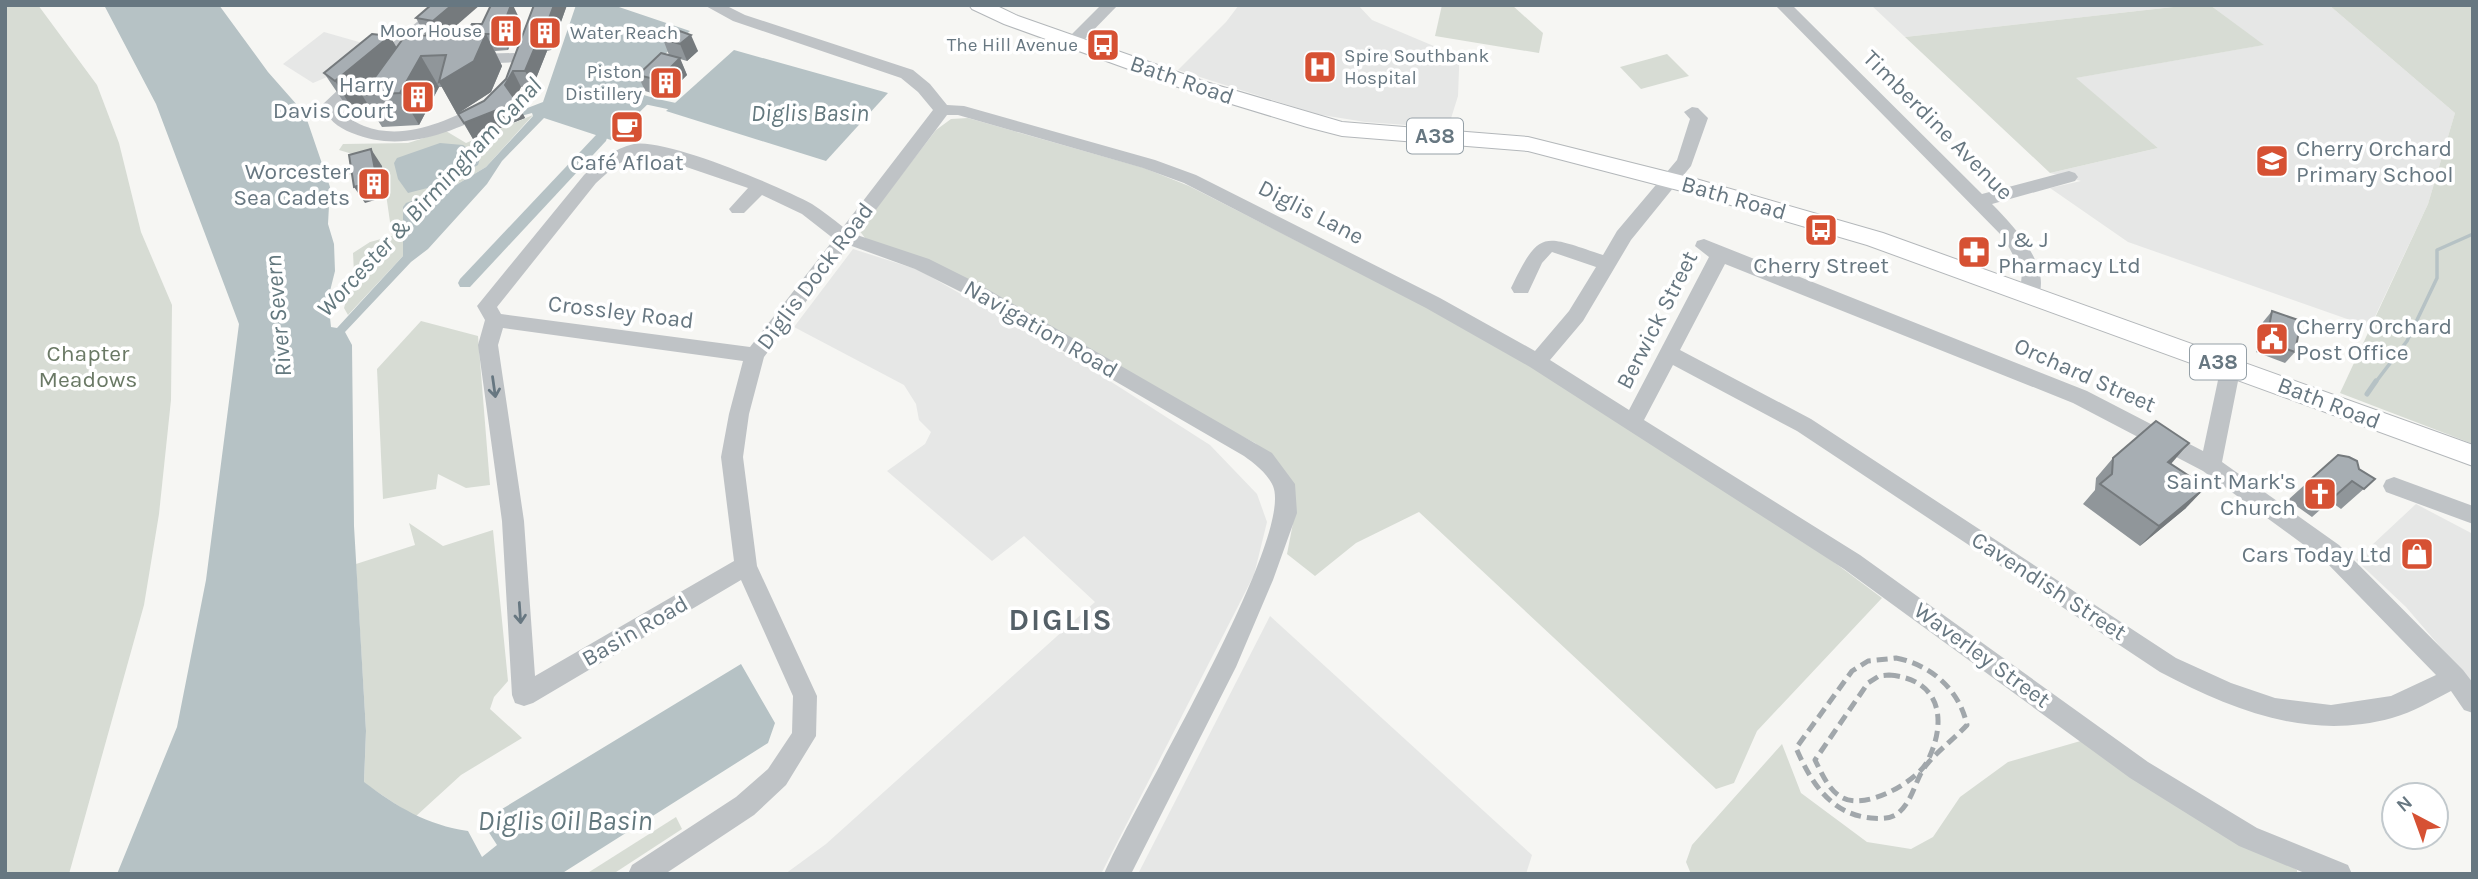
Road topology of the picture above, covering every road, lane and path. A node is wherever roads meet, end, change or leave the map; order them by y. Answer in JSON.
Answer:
{"nodes":[{"id":1,"x":447,"y":5,"type":"edge"},
{"id":2,"x":712,"y":5,"type":"edge"},
{"id":3,"x":979,"y":5,"type":"edge"},
{"id":4,"x":1110,"y":5,"type":"edge"},
{"id":5,"x":1783,"y":5,"type":"edge"},
{"id":6,"x":522,"y":40,"type":"edge"},
{"id":7,"x":1073,"y":43,"type":"junction"},
{"id":8,"x":387,"y":57,"type":"junction"},
{"id":9,"x":452,"y":59,"type":"edge"},
{"id":10,"x":414,"y":60,"type":"edge"},
{"id":11,"x":500,"y":97,"type":"edge"},
{"id":12,"x":942,"y":110,"type":"junction"},
{"id":13,"x":1692,"y":112,"type":"dead end"},
{"id":14,"x":2069,"y":177,"type":"dead end"},
{"id":15,"x":1672,"y":181,"type":"junction"},
{"id":16,"x":760,"y":186,"type":"junction"},
{"id":17,"x":1696,"y":187,"type":"junction"},
{"id":18,"x":1980,"y":201,"type":"junction"},
{"id":19,"x":738,"y":209,"type":"dead end"},
{"id":20,"x":1624,"y":236,"type":"junction"},
{"id":21,"x":844,"y":237,"type":"junction"},
{"id":22,"x":1712,"y":251,"type":"joint"},
{"id":23,"x":1608,"y":264,"type":"junction"},
{"id":24,"x":1521,"y":288,"type":"dead end"},
{"id":25,"x":2030,"y":294,"type":"junction"},
{"id":26,"x":491,"y":313,"type":"junction"},
{"id":27,"x":1668,"y":353,"type":"junction"},
{"id":28,"x":755,"y":355,"type":"junction"},
{"id":29,"x":1537,"y":362,"type":"junction"},
{"id":30,"x":2231,"y":366,"type":"junction"},
{"id":31,"x":1633,"y":421,"type":"junction"},
{"id":32,"x":2473,"y":456,"type":"edge"},
{"id":33,"x":2211,"y":465,"type":"junction"},
{"id":34,"x":2394,"y":486,"type":"dead end"},
{"id":35,"x":2473,"y":515,"type":"edge"},
{"id":36,"x":746,"y":566,"type":"junction"},
{"id":37,"x":2455,"y":678,"type":"junction"},
{"id":38,"x":2473,"y":702,"type":"edge"},
{"id":39,"x":641,"y":874,"type":"edge"},
{"id":40,"x":1117,"y":874,"type":"edge"},
{"id":41,"x":2339,"y":874,"type":"edge"}],
"edges":[{"from":1,"to":8,"type":"street"},
{"from":2,"to":12,"type":"street"},
{"from":3,"to":7,"type":"main road","name":"Bath Road","number":"A38"},
{"from":4,"to":7,"type":"street"},
{"from":5,"to":18,"type":"street","name":"Timberdine Avenue"},
{"from":6,"to":9,"type":"street"},
{"from":7,"to":15,"type":"main road","name":"Bath Road","number":"A38"},
{"from":8,"to":10,"type":"street"},
{"from":8,"to":11,"type":"street"},
{"from":12,"to":21,"type":"street","name":"Diglis Dock Road"},
{"from":12,"to":29,"type":"street","name":"Diglis Lane"},
{"from":13,"to":15,"type":"street"},
{"from":14,"to":18,"type":"street"},
{"from":15,"to":17,"type":"main road","name":"Bath Road","number":"A38"},
{"from":15,"to":20,"type":"street"},
{"from":16,"to":19,"type":"street"},
{"from":16,"to":21,"type":"street"},
{"from":16,"to":26,"type":"street"},
{"from":17,"to":20,"type":"street"},
{"from":17,"to":25,"type":"main road","name":"Bath Road","number":"A38"},
{"from":18,"to":25,"type":"street","name":"Timberdine Avenue"},
{"from":20,"to":23,"type":"street"},
{"from":21,"to":28,"type":"street","name":"Diglis Dock Road"},
{"from":21,"to":40,"type":"street","name":"Navigation Road"},
{"from":22,"to":27,"type":"street","name":"Berwick Street"},
{"from":22,"to":33,"type":"street","name":"Orchard Street"},
{"from":23,"to":24,"type":"street"},
{"from":23,"to":29,"type":"street"},
{"from":25,"to":30,"type":"main road","name":"Bath Road","number":"A38"},
{"from":26,"to":28,"type":"street","name":"Crossley Road"},
{"from":26,"to":36,"type":"street","name":"Basin Road","one_way":true},
{"from":27,"to":31,"type":"street","name":"Berwick Street"},
{"from":27,"to":37,"type":"street","name":"Cavendish Street"},
{"from":28,"to":36,"type":"street","name":"Diglis Dock Road"},
{"from":29,"to":31,"type":"street","name":"Diglis Lane"},
{"from":30,"to":32,"type":"main road","name":"Bath Road","number":"A38"},
{"from":30,"to":33,"type":"street"},
{"from":31,"to":41,"type":"street","name":"Waverley Street"},
{"from":33,"to":37,"type":"street","name":"Orchard Street"},
{"from":34,"to":35,"type":"street"},
{"from":36,"to":39,"type":"street","name":"Diglis Dock Road"},
{"from":37,"to":38,"type":"street","name":"Orchard Street"}]}
